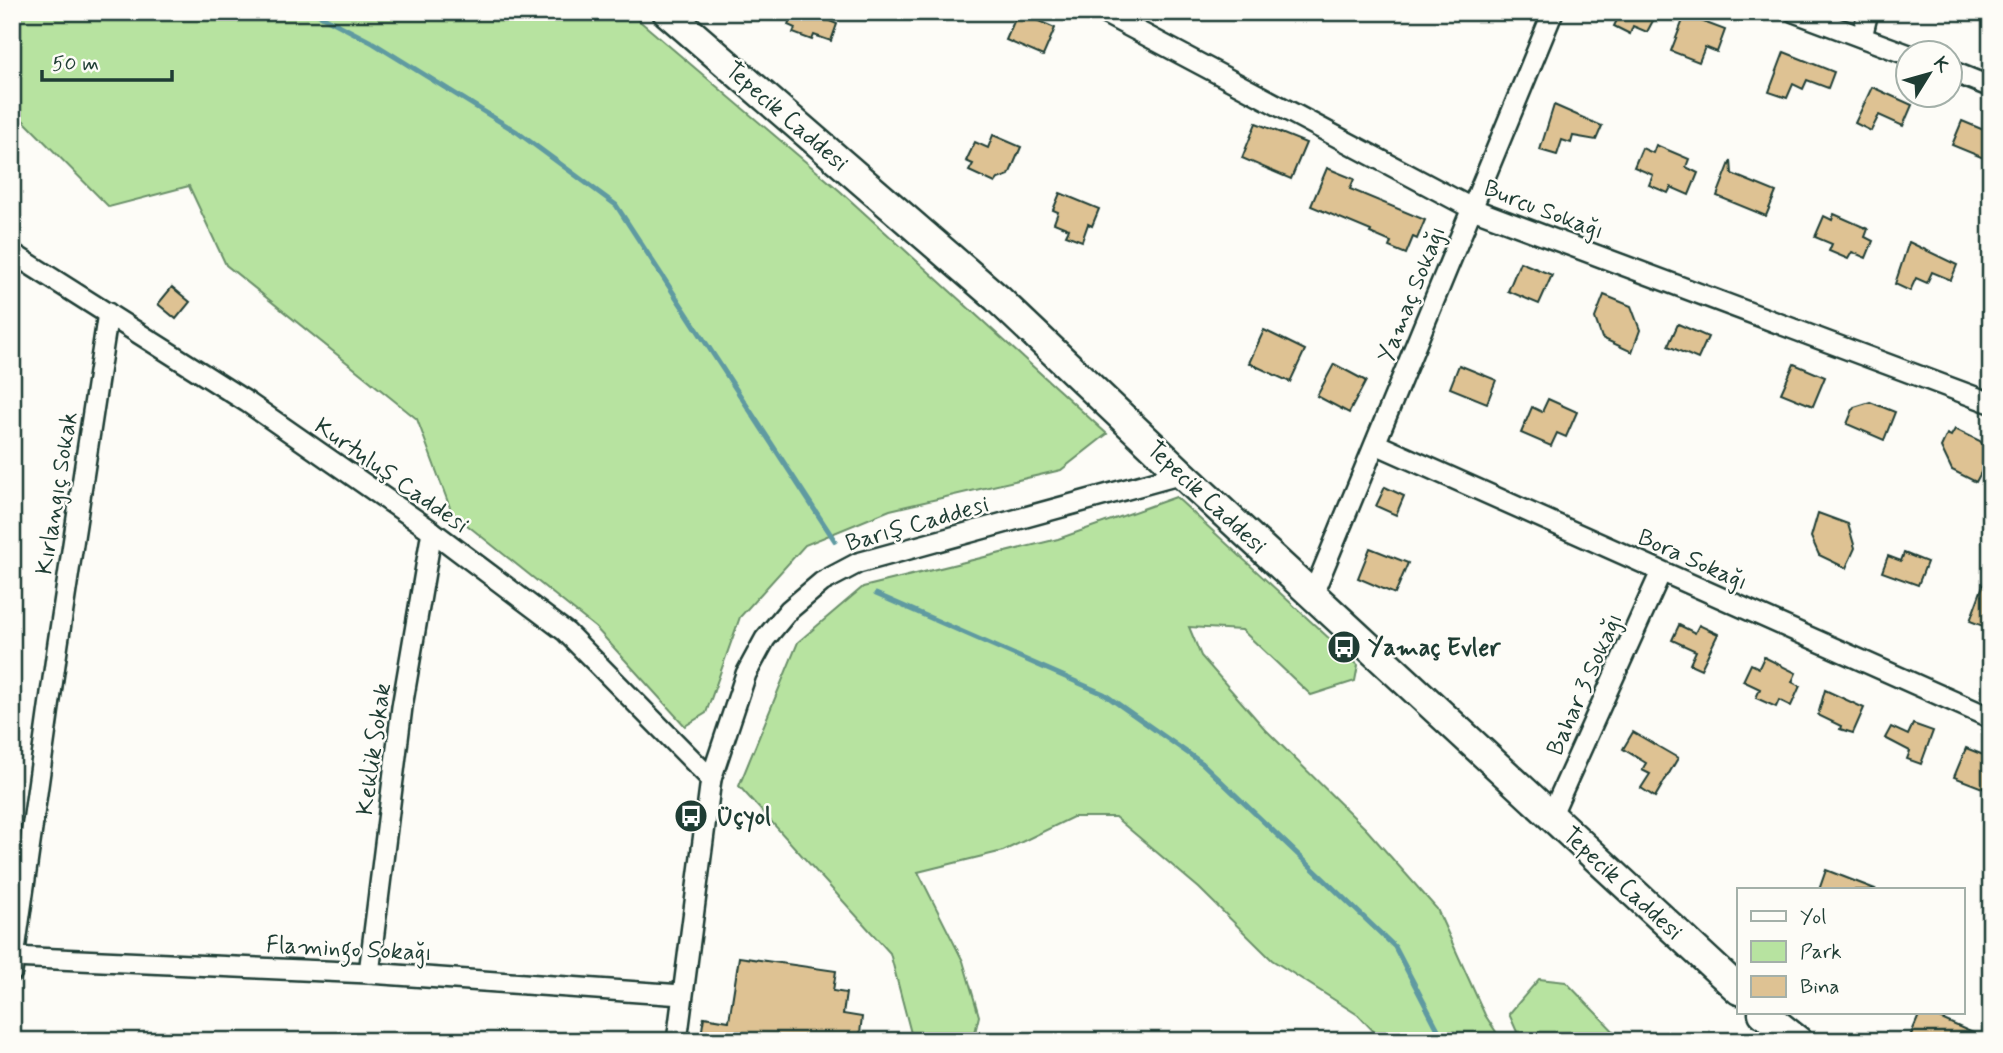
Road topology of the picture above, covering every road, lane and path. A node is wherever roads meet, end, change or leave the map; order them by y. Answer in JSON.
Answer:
{"nodes":[{"id":1,"x":667,"y":12,"type":"edge"},
{"id":2,"x":1102,"y":12,"type":"edge"},
{"id":3,"x":1553,"y":12,"type":"edge"},
{"id":4,"x":1794,"y":12,"type":"edge"},
{"id":5,"x":1868,"y":12,"type":"edge"},
{"id":6,"x":1862,"y":37,"type":"junction"},
{"id":7,"x":1895,"y":50,"type":"edge"},
{"id":8,"x":1965,"y":77,"type":"edge"},
{"id":9,"x":1991,"y":87,"type":"edge"},
{"id":10,"x":1473,"y":209,"type":"junction"},
{"id":11,"x":12,"y":253,"type":"edge"},
{"id":12,"x":108,"y":313,"type":"junction"},
{"id":13,"x":1991,"y":403,"type":"edge"},
{"id":14,"x":1376,"y":444,"type":"junction"},
{"id":15,"x":1182,"y":474,"type":"junction"},
{"id":16,"x":432,"y":531,"type":"junction"},
{"id":17,"x":1661,"y":572,"type":"junction"},
{"id":18,"x":1313,"y":594,"type":"junction"},
{"id":19,"x":1991,"y":718,"type":"edge"},
{"id":20,"x":711,"y":779,"type":"junction"},
{"id":21,"x":1551,"y":816,"type":"junction"},
{"id":22,"x":13,"y":962,"type":"edge"},
{"id":23,"x":369,"y":973,"type":"junction"},
{"id":24,"x":1737,"y":988,"type":"edge"},
{"id":25,"x":682,"y":995,"type":"junction"},
{"id":26,"x":1764,"y":1014,"type":"edge"},
{"id":27,"x":677,"y":1041,"type":"edge"},
{"id":28,"x":1798,"y":1041,"type":"edge"}],
"edges":[{"from":1,"to":15,"type":"street","name":"Tepecik Caddesi"},
{"from":2,"to":10,"type":"street","name":"Burcu Sokağı"},
{"from":3,"to":10,"type":"street","name":"Yamaç Sokağı"},
{"from":4,"to":6,"type":"street"},
{"from":5,"to":6,"type":"street"},
{"from":6,"to":7,"type":"street"},
{"from":8,"to":9,"type":"street"},
{"from":10,"to":13,"type":"street","name":"Burcu Sokağı"},
{"from":10,"to":14,"type":"street","name":"Yamaç Sokağı"},
{"from":11,"to":12,"type":"street","name":"Kurtuluş Caddesi"},
{"from":12,"to":16,"type":"street","name":"Kurtuluş Caddesi"},
{"from":12,"to":22,"type":"street","name":"Kırlangıç Sokak"},
{"from":14,"to":17,"type":"street","name":"Bora Sokağı"},
{"from":14,"to":18,"type":"street","name":"Yamaç Sokağı"},
{"from":15,"to":18,"type":"street","name":"Tepecik Caddesi"},
{"from":15,"to":20,"type":"street","name":"Barış Caddesi"},
{"from":16,"to":20,"type":"street","name":"Kurtuluş Caddesi"},
{"from":16,"to":23,"type":"street","name":"Keklik Sokak"},
{"from":17,"to":19,"type":"street","name":"Bora Sokağı"},
{"from":17,"to":21,"type":"street","name":"Bahar 3 Sokağı"},
{"from":18,"to":21,"type":"street","name":"Tepecik Caddesi"},
{"from":20,"to":25,"type":"street","name":"Barış Caddesi"},
{"from":21,"to":24,"type":"street","name":"Tepecik Caddesi"},
{"from":22,"to":23,"type":"street","name":"Flamingo Sokağı"},
{"from":23,"to":25,"type":"street","name":"Flamingo Sokağı"},
{"from":25,"to":27,"type":"street","name":"Barış Caddesi"},
{"from":26,"to":28,"type":"street"}]}
